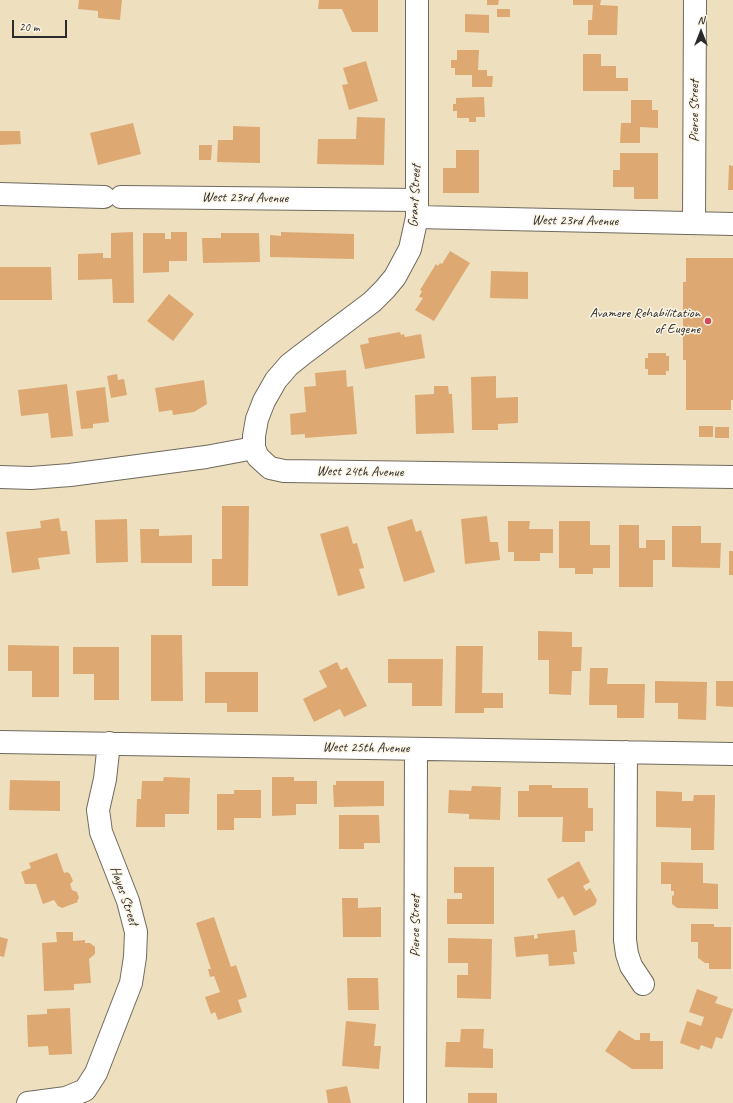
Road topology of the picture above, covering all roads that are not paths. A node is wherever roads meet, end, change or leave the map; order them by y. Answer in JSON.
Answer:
{"nodes":[{"id":1,"x":417,"y":0,"type":"edge"},
{"id":2,"x":695,"y":0,"type":"edge"},
{"id":3,"x":0,"y":194,"type":"edge"},
{"id":4,"x":417,"y":209,"type":"junction"},
{"id":5,"x":694,"y":223,"type":"junction"},
{"id":6,"x":733,"y":224,"type":"edge"},
{"id":7,"x":254,"y":448,"type":"junction"},
{"id":8,"x":0,"y":477,"type":"edge"},
{"id":9,"x":733,"y":477,"type":"edge"},
{"id":10,"x":0,"y":742,"type":"edge"},
{"id":11,"x":109,"y":743,"type":"junction"},
{"id":12,"x":416,"y":749,"type":"junction"},
{"id":13,"x":626,"y":752,"type":"junction"},
{"id":14,"x":733,"y":754,"type":"edge"},
{"id":15,"x":643,"y":984,"type":"dead end"},
{"id":16,"x":28,"y":1103,"type":"edge"},
{"id":17,"x":415,"y":1103,"type":"edge"}],
"edges":[{"from":1,"to":4,"type":"street","name":"Grant Street"},
{"from":2,"to":5,"type":"street","name":"Pierce Street"},
{"from":3,"to":4,"type":"street","name":"West 23rd Avenue"},
{"from":4,"to":5,"type":"street","name":"West 23rd Avenue"},
{"from":4,"to":7,"type":"street","name":"Grant Street"},
{"from":5,"to":6,"type":"street","name":"West 23rd Avenue"},
{"from":7,"to":8,"type":"street"},
{"from":7,"to":9,"type":"street","name":"West 24th Avenue"},
{"from":10,"to":11,"type":"street","name":"West 25th Avenue"},
{"from":11,"to":12,"type":"street","name":"West 25th Avenue"},
{"from":11,"to":16,"type":"street","name":"Hayes Street"},
{"from":12,"to":13,"type":"street","name":"West 25th Avenue"},
{"from":12,"to":17,"type":"street","name":"Pierce Street"},
{"from":13,"to":14,"type":"street","name":"West 25th Avenue"},
{"from":13,"to":15,"type":"street"}]}
